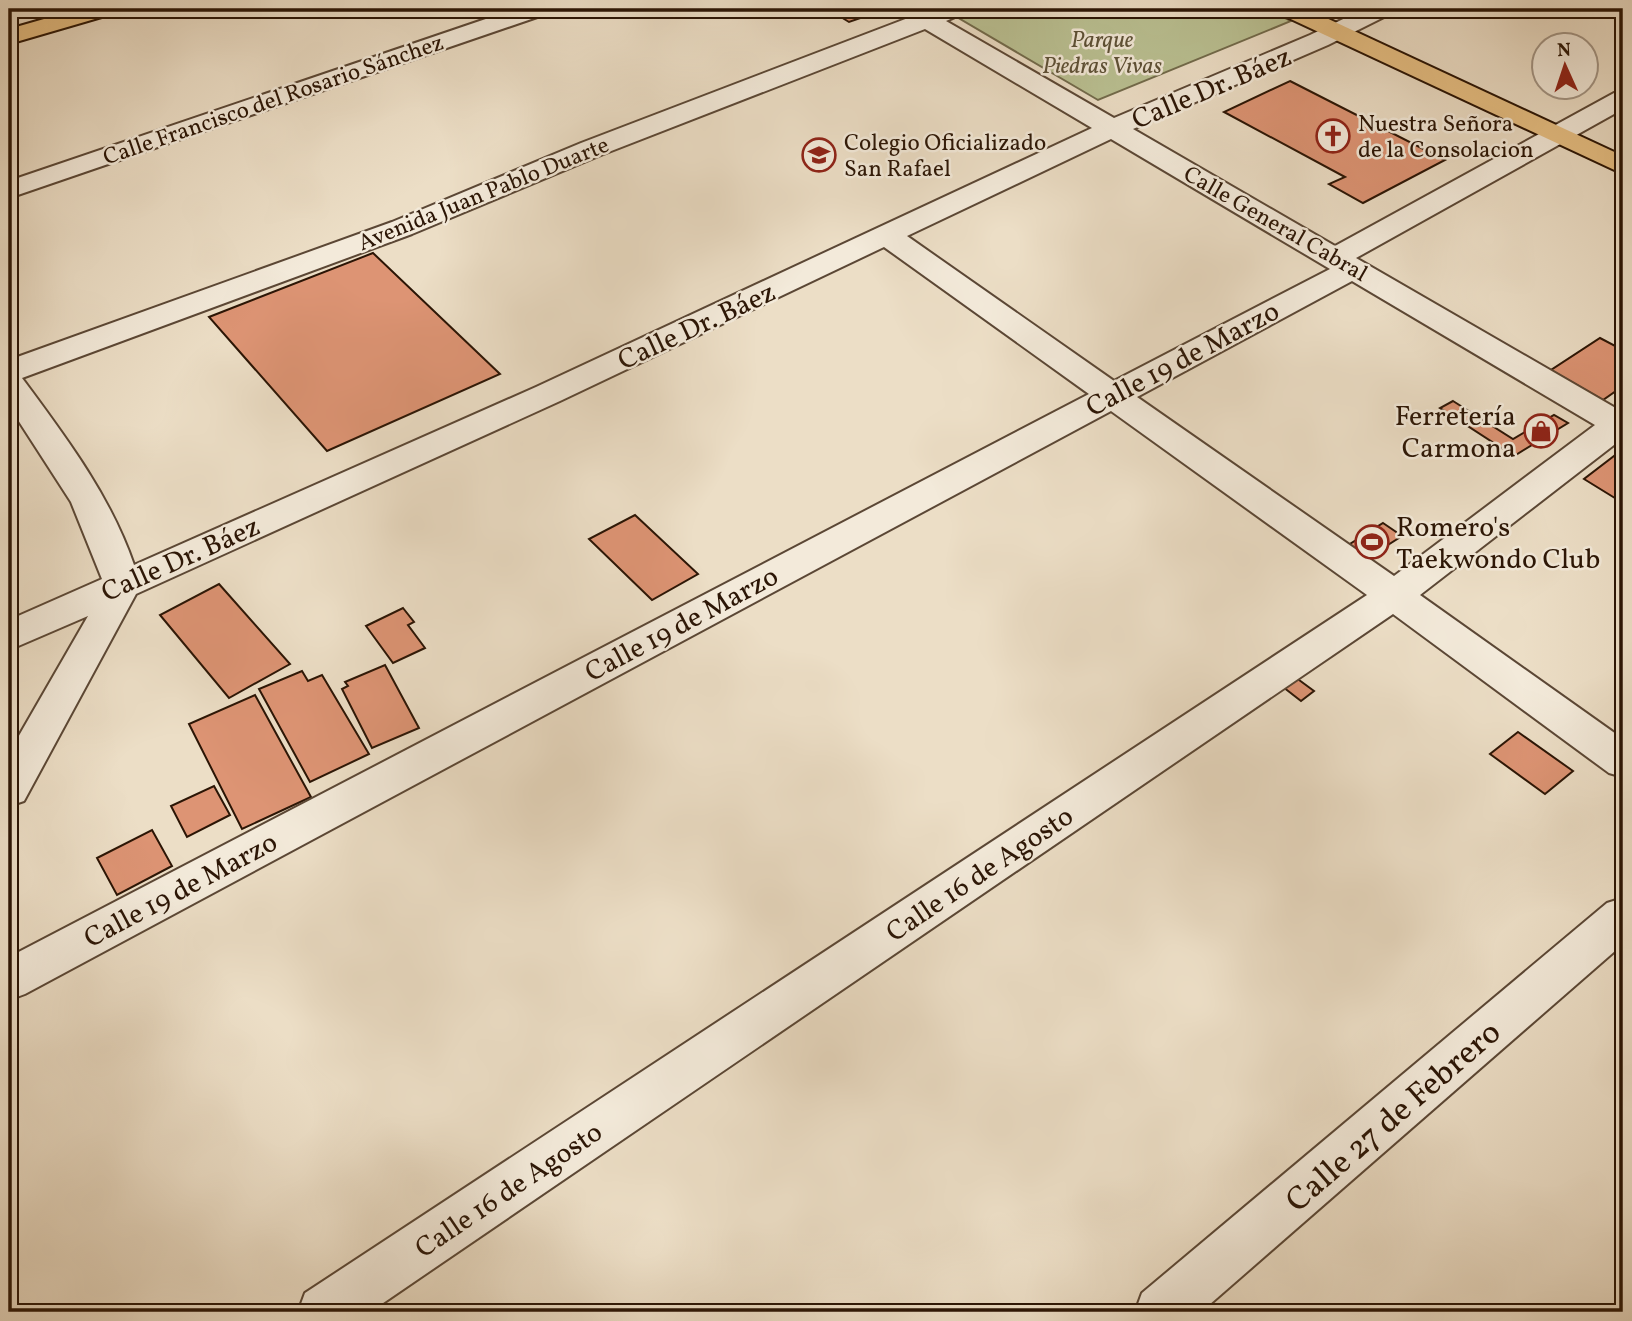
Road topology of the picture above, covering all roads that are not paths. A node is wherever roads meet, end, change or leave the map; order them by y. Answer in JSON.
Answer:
{"nodes":[{"id":1,"x":104,"y":9,"type":"edge"},
{"id":2,"x":538,"y":9,"type":"edge"},
{"id":3,"x":954,"y":9,"type":"edge"},
{"id":4,"x":1289,"y":9,"type":"edge"},
{"id":5,"x":1382,"y":9,"type":"edge"},
{"id":6,"x":918,"y":14,"type":"edge"},
{"id":7,"x":1336,"y":32,"type":"junction"},
{"id":8,"x":9,"y":37,"type":"edge"},
{"id":9,"x":1623,"y":99,"type":"edge"},
{"id":10,"x":1111,"y":129,"type":"junction"},
{"id":11,"x":1559,"y":135,"type":"junction"},
{"id":12,"x":1623,"y":166,"type":"edge"},
{"id":13,"x":9,"y":190,"type":"edge"},
{"id":14,"x":887,"y":236,"type":"junction"},
{"id":15,"x":1345,"y":263,"type":"junction"},
{"id":16,"x":9,"y":370,"type":"edge"},
{"id":17,"x":9,"y":383,"type":"edge"},
{"id":18,"x":1111,"y":396,"type":"junction"},
{"id":19,"x":1621,"y":424,"type":"edge"},
{"id":20,"x":122,"y":584,"type":"junction"},
{"id":21,"x":1394,"y":595,"type":"junction"},
{"id":22,"x":9,"y":636,"type":"edge"},
{"id":23,"x":1623,"y":761,"type":"edge"},
{"id":24,"x":9,"y":789,"type":"edge"},
{"id":25,"x":1623,"y":917,"type":"edge"},
{"id":26,"x":9,"y":980,"type":"edge"},
{"id":27,"x":324,"y":1312,"type":"edge"},
{"id":28,"x":1161,"y":1312,"type":"edge"}],
"edges":[{"from":1,"to":8,"type":"main road"},
{"from":2,"to":13,"type":"street","name":"Calle Francisco del Rosario Sánchez"},
{"from":3,"to":6,"type":"street","name":"Avenida Juan Pablo Duarte"},
{"from":4,"to":7,"type":"main road"},
{"from":5,"to":7,"type":"street","name":"Calle Dr. Báez"},
{"from":6,"to":10,"type":"street","name":"Calle General Cabral"},
{"from":6,"to":16,"type":"street","name":"Avenida Juan Pablo Duarte"},
{"from":7,"to":10,"type":"street","name":"Calle Dr. Báez"},
{"from":7,"to":11,"type":"main road"},
{"from":9,"to":11,"type":"street","name":"Calle 19 de Marzo"},
{"from":10,"to":14,"type":"street","name":"Calle Dr. Báez"},
{"from":10,"to":15,"type":"street","name":"Calle General Cabral"},
{"from":11,"to":12,"type":"main road"},
{"from":11,"to":15,"type":"street","name":"Calle 19 de Marzo"},
{"from":14,"to":18,"type":"street"},
{"from":14,"to":20,"type":"street","name":"Calle Dr. Báez"},
{"from":15,"to":18,"type":"street","name":"Calle 19 de Marzo"},
{"from":15,"to":19,"type":"street","name":"Calle General Cabral"},
{"from":17,"to":20,"type":"street"},
{"from":18,"to":21,"type":"street"},
{"from":18,"to":26,"type":"street","name":"Calle 19 de Marzo"},
{"from":19,"to":21,"type":"street","name":"Calle 16 de Agosto"},
{"from":20,"to":22,"type":"street","name":"Calle Dr. Báez"},
{"from":20,"to":24,"type":"street"},
{"from":21,"to":23,"type":"street"},
{"from":21,"to":27,"type":"street","name":"Calle 16 de Agosto"},
{"from":25,"to":28,"type":"street","name":"Calle 27 de Febrero"}]}
